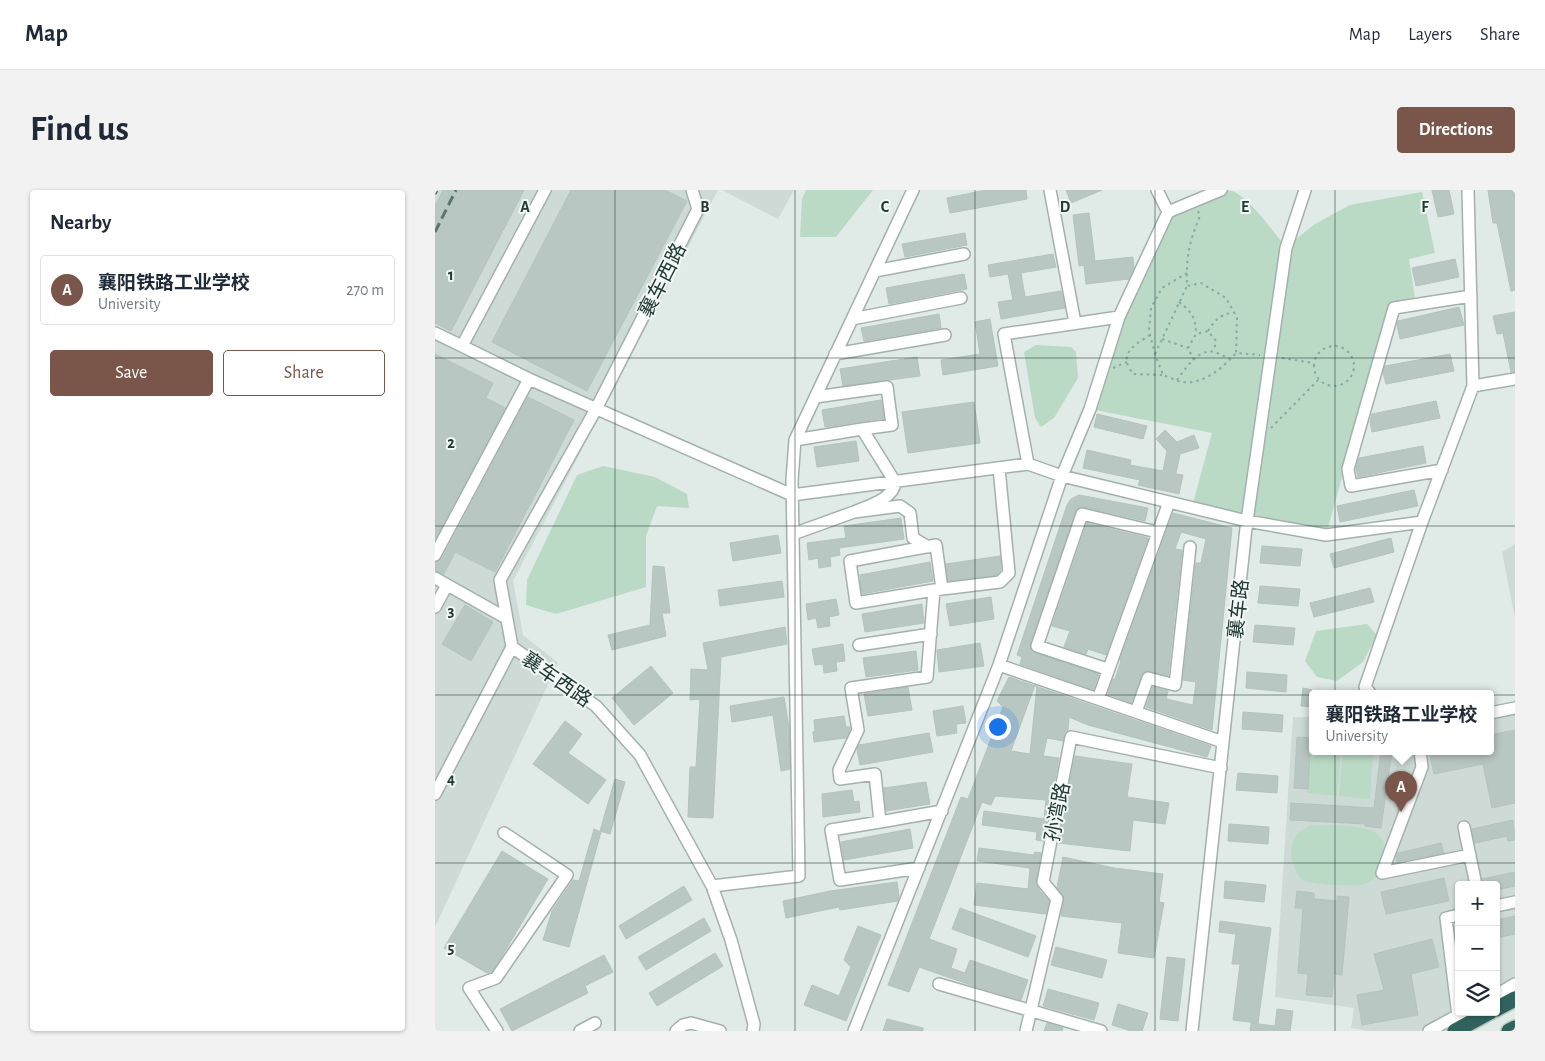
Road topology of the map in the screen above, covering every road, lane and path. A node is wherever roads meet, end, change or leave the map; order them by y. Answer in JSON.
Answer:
{"nodes":[{"id":1,"x":545,"y":190,"type":"edge"},
{"id":2,"x":693,"y":190,"type":"edge"},
{"id":3,"x":913,"y":190,"type":"edge"},
{"id":4,"x":1050,"y":190,"type":"edge"},
{"id":5,"x":1157,"y":190,"type":"edge"},
{"id":6,"x":1221,"y":190,"type":"edge"},
{"id":7,"x":1305,"y":190,"type":"edge"},
{"id":8,"x":1467,"y":190,"type":"edge"},
{"id":9,"x":1194,"y":201,"type":"junction"},
{"id":10,"x":1168,"y":212,"type":"junction"},
{"id":11,"x":964,"y":254,"type":"dead end"},
{"id":12,"x":875,"y":271,"type":"junction"},
{"id":13,"x":1187,"y":273,"type":"junction"},
{"id":14,"x":1187,"y":286,"type":"junction"},
{"id":15,"x":1471,"y":296,"type":"junction"},
{"id":16,"x":961,"y":298,"type":"dead end"},
{"id":17,"x":1179,"y":302,"type":"junction"},
{"id":18,"x":1233,"y":312,"type":"junction"},
{"id":19,"x":1119,"y":317,"type":"junction"},
{"id":20,"x":852,"y":318,"type":"junction"},
{"id":21,"x":1075,"y":323,"type":"junction"},
{"id":22,"x":1208,"y":331,"type":"junction"},
{"id":23,"x":435,"y":333,"type":"edge"},
{"id":24,"x":1195,"y":334,"type":"junction"},
{"id":25,"x":945,"y":335,"type":"dead end"},
{"id":26,"x":1150,"y":335,"type":"junction"},
{"id":27,"x":1162,"y":339,"type":"junction"},
{"id":28,"x":462,"y":346,"type":"junction"},
{"id":29,"x":1188,"y":348,"type":"junction"},
{"id":30,"x":1213,"y":352,"type":"junction"},
{"id":31,"x":1235,"y":353,"type":"junction"},
{"id":32,"x":835,"y":354,"type":"junction"},
{"id":33,"x":1155,"y":354,"type":"junction"},
{"id":34,"x":1270,"y":356,"type":"junction"},
{"id":35,"x":1230,"y":359,"type":"junction"},
{"id":36,"x":1194,"y":360,"type":"junction"},
{"id":37,"x":1314,"y":363,"type":"junction"},
{"id":38,"x":1163,"y":375,"type":"junction"},
{"id":39,"x":1515,"y":378,"type":"edge"},
{"id":40,"x":529,"y":379,"type":"junction"},
{"id":41,"x":1319,"y":379,"type":"junction"},
{"id":42,"x":1177,"y":380,"type":"junction"},
{"id":43,"x":1473,"y":386,"type":"junction"},
{"id":44,"x":815,"y":397,"type":"junction"},
{"id":45,"x":596,"y":408,"type":"junction"},
{"id":46,"x":862,"y":429,"type":"junction"},
{"id":47,"x":795,"y":440,"type":"junction"},
{"id":48,"x":1259,"y":440,"type":"junction"},
{"id":49,"x":1028,"y":464,"type":"junction"},
{"id":50,"x":999,"y":468,"type":"junction"},
{"id":51,"x":1442,"y":470,"type":"junction"},
{"id":52,"x":1063,"y":476,"type":"junction"},
{"id":53,"x":895,"y":482,"type":"junction"},
{"id":54,"x":792,"y":495,"type":"junction"},
{"id":55,"x":1169,"y":502,"type":"junction"},
{"id":56,"x":854,"y":512,"type":"junction"},
{"id":57,"x":1247,"y":521,"type":"junction"},
{"id":58,"x":1422,"y":522,"type":"junction"},
{"id":59,"x":1157,"y":532,"type":"junction"},
{"id":60,"x":793,"y":534,"type":"junction"},
{"id":61,"x":927,"y":547,"type":"junction"},
{"id":62,"x":1190,"y":547,"type":"dead end"},
{"id":63,"x":435,"y":555,"type":"edge"},
{"id":64,"x":435,"y":578,"type":"edge"},
{"id":65,"x":447,"y":585,"type":"junction"},
{"id":66,"x":938,"y":590,"type":"junction"},
{"id":67,"x":435,"y":606,"type":"edge"},
{"id":68,"x":506,"y":618,"type":"junction"},
{"id":69,"x":931,"y":634,"type":"junction"},
{"id":70,"x":859,"y":645,"type":"dead end"},
{"id":71,"x":512,"y":647,"type":"junction"},
{"id":72,"x":999,"y":665,"type":"junction"},
{"id":73,"x":1107,"y":669,"type":"junction"},
{"id":74,"x":1368,"y":690,"type":"edge"},
{"id":75,"x":1097,"y":699,"type":"junction"},
{"id":76,"x":1515,"y":708,"type":"edge"},
{"id":77,"x":1135,"y":712,"type":"junction"},
{"id":78,"x":1494,"y":712,"type":"edge"},
{"id":79,"x":1223,"y":742,"type":"junction"},
{"id":80,"x":1420,"y":755,"type":"edge"},
{"id":81,"x":1221,"y":768,"type":"junction"},
{"id":82,"x":435,"y":794,"type":"edge"},
{"id":83,"x":942,"y":811,"type":"junction"},
{"id":84,"x":880,"y":822,"type":"junction"},
{"id":85,"x":1464,"y":827,"type":"dead end"},
{"id":86,"x":504,"y":833,"type":"dead end"},
{"id":87,"x":1470,"y":855,"type":"junction"},
{"id":88,"x":919,"y":868,"type":"junction"},
{"id":89,"x":1475,"y":881,"type":"edge"},
{"id":90,"x":712,"y":886,"type":"junction"},
{"id":91,"x":1515,"y":902,"type":"edge"},
{"id":92,"x":1500,"y":905,"type":"edge"},
{"id":93,"x":1455,"y":916,"type":"edge"},
{"id":94,"x":1455,"y":976,"type":"edge"},
{"id":95,"x":939,"y":984,"type":"dead end"},
{"id":96,"x":1515,"y":984,"type":"edge"},
{"id":97,"x":1500,"y":993,"type":"edge"},
{"id":98,"x":1515,"y":999,"type":"edge"},
{"id":99,"x":1500,"y":1007,"type":"edge"},
{"id":100,"x":1030,"y":1010,"type":"junction"},
{"id":101,"x":1457,"y":1016,"type":"edge"},
{"id":102,"x":1483,"y":1016,"type":"edge"},
{"id":103,"x":595,"y":1023,"type":"dead end"},
{"id":104,"x":860,"y":1025,"type":"edge"},
{"id":105,"x":1515,"y":1028,"type":"edge"},
{"id":106,"x":497,"y":1031,"type":"edge"},
{"id":107,"x":580,"y":1031,"type":"edge"},
{"id":108,"x":677,"y":1031,"type":"edge"},
{"id":109,"x":720,"y":1031,"type":"edge"},
{"id":110,"x":753,"y":1031,"type":"edge"},
{"id":111,"x":855,"y":1031,"type":"edge"},
{"id":112,"x":1026,"y":1031,"type":"edge"},
{"id":113,"x":1101,"y":1031,"type":"edge"},
{"id":114,"x":1193,"y":1031,"type":"edge"},
{"id":115,"x":1429,"y":1031,"type":"edge"},
{"id":116,"x":1455,"y":1031,"type":"edge"},
{"id":117,"x":1509,"y":1031,"type":"edge"}],
"edges":[{"from":1,"to":28,"type":"street"},
{"from":2,"to":45,"type":"street","name":"襄车西路"},
{"from":3,"to":12,"type":"street"},
{"from":4,"to":21,"type":"street"},
{"from":5,"to":10,"type":"street"},
{"from":6,"to":9,"type":"street"},
{"from":7,"to":34,"type":"street","name":"襄车路"},
{"from":8,"to":15,"type":"street"},
{"from":9,"to":10,"type":"street"},
{"from":9,"to":13,"type":"path"},
{"from":10,"to":19,"type":"street"},
{"from":11,"to":12,"type":"street"},
{"from":12,"to":20,"type":"street"},
{"from":13,"to":14,"type":"path"},
{"from":13,"to":26,"type":"path"},
{"from":14,"to":17,"type":"path"},
{"from":14,"to":18,"type":"path"},
{"from":15,"to":43,"type":"street"},
{"from":15,"to":51,"type":"street"},
{"from":16,"to":20,"type":"street"},
{"from":17,"to":24,"type":"path"},
{"from":17,"to":27,"type":"path"},
{"from":18,"to":22,"type":"path"},
{"from":18,"to":31,"type":"path"},
{"from":19,"to":21,"type":"street"},
{"from":19,"to":52,"type":"street"},
{"from":20,"to":32,"type":"street"},
{"from":21,"to":49,"type":"street"},
{"from":22,"to":24,"type":"path"},
{"from":22,"to":30,"type":"path"},
{"from":23,"to":28,"type":"street"},
{"from":24,"to":29,"type":"path"},
{"from":25,"to":32,"type":"street"},
{"from":26,"to":33,"type":"path"},
{"from":26,"to":38,"type":"path"},
{"from":27,"to":29,"type":"path"},
{"from":27,"to":33,"type":"path"},
{"from":28,"to":40,"type":"street"},
{"from":29,"to":36,"type":"path"},
{"from":30,"to":35,"type":"path"},
{"from":30,"to":36,"type":"path"},
{"from":31,"to":34,"type":"path"},
{"from":31,"to":35,"type":"path"},
{"from":32,"to":44,"type":"street"},
{"from":33,"to":38,"type":"path"},
{"from":34,"to":37,"type":"path"},
{"from":34,"to":48,"type":"street","name":"襄车路"},
{"from":35,"to":42,"type":"path"},
{"from":36,"to":42,"type":"path"},
{"from":37,"to":41,"type":"path"},
{"from":37,"to":41,"type":"path"},
{"from":38,"to":42,"type":"path"},
{"from":39,"to":43,"type":"street"},
{"from":40,"to":45,"type":"street"},
{"from":40,"to":63,"type":"street"},
{"from":41,"to":48,"type":"path"},
{"from":43,"to":51,"type":"street"},
{"from":44,"to":46,"type":"street"},
{"from":44,"to":47,"type":"street"},
{"from":45,"to":54,"type":"street"},
{"from":45,"to":68,"type":"street","name":"襄车西路"},
{"from":46,"to":47,"type":"street"},
{"from":46,"to":53,"type":"street"},
{"from":47,"to":54,"type":"street"},
{"from":48,"to":57,"type":"street","name":"襄车路"},
{"from":49,"to":50,"type":"street"},
{"from":49,"to":52,"type":"street"},
{"from":50,"to":53,"type":"street"},
{"from":50,"to":66,"type":"street"},
{"from":51,"to":58,"type":"street"},
{"from":52,"to":55,"type":"street"},
{"from":52,"to":72,"type":"street"},
{"from":53,"to":54,"type":"street"},
{"from":53,"to":56,"type":"street"},
{"from":54,"to":60,"type":"street"},
{"from":55,"to":57,"type":"street"},
{"from":55,"to":59,"type":"street"},
{"from":56,"to":60,"type":"street"},
{"from":56,"to":61,"type":"street"},
{"from":57,"to":58,"type":"street"},
{"from":57,"to":79,"type":"street","name":"襄车路"},
{"from":58,"to":74,"type":"street"},
{"from":59,"to":73,"type":"street"},
{"from":59,"to":73,"type":"street"},
{"from":60,"to":90,"type":"street"},
{"from":61,"to":66,"type":"street"},
{"from":61,"to":66,"type":"street"},
{"from":62,"to":77,"type":"street"},
{"from":64,"to":65,"type":"street"},
{"from":65,"to":67,"type":"street"},
{"from":65,"to":68,"type":"street"},
{"from":66,"to":69,"type":"street"},
{"from":68,"to":71,"type":"street","name":"襄车西路"},
{"from":69,"to":70,"type":"street"},
{"from":69,"to":84,"type":"street"},
{"from":71,"to":82,"type":"street"},
{"from":71,"to":90,"type":"street","name":"襄车西路"},
{"from":72,"to":75,"type":"street"},
{"from":72,"to":83,"type":"street"},
{"from":73,"to":75,"type":"street"},
{"from":75,"to":77,"type":"street"},
{"from":76,"to":78,"type":"street"},
{"from":77,"to":79,"type":"street"},
{"from":79,"to":81,"type":"street","name":"襄车路"},
{"from":80,"to":87,"type":"street"},
{"from":81,"to":100,"type":"street","name":"孙湾路"},
{"from":81,"to":114,"type":"street","name":"襄车路"},
{"from":83,"to":84,"type":"street"},
{"from":83,"to":88,"type":"street"},
{"from":84,"to":88,"type":"street"},
{"from":85,"to":87,"type":"street"},
{"from":86,"to":106,"type":"street"},
{"from":87,"to":89,"type":"street"},
{"from":88,"to":104,"type":"street"},
{"from":90,"to":110,"type":"street","name":"襄车西路"},
{"from":91,"to":92,"type":"street"},
{"from":93,"to":94,"type":"street"},
{"from":95,"to":100,"type":"street"},
{"from":96,"to":97,"type":"street"},
{"from":98,"to":99,"type":"highway"},
{"from":100,"to":112,"type":"street","name":"孙湾路"},
{"from":100,"to":113,"type":"street"},
{"from":101,"to":115,"type":"street"},
{"from":102,"to":116,"type":"highway"},
{"from":103,"to":107,"type":"street"},
{"from":104,"to":111,"type":"street"},
{"from":105,"to":117,"type":"highway"},
{"from":108,"to":109,"type":"street"}]}
